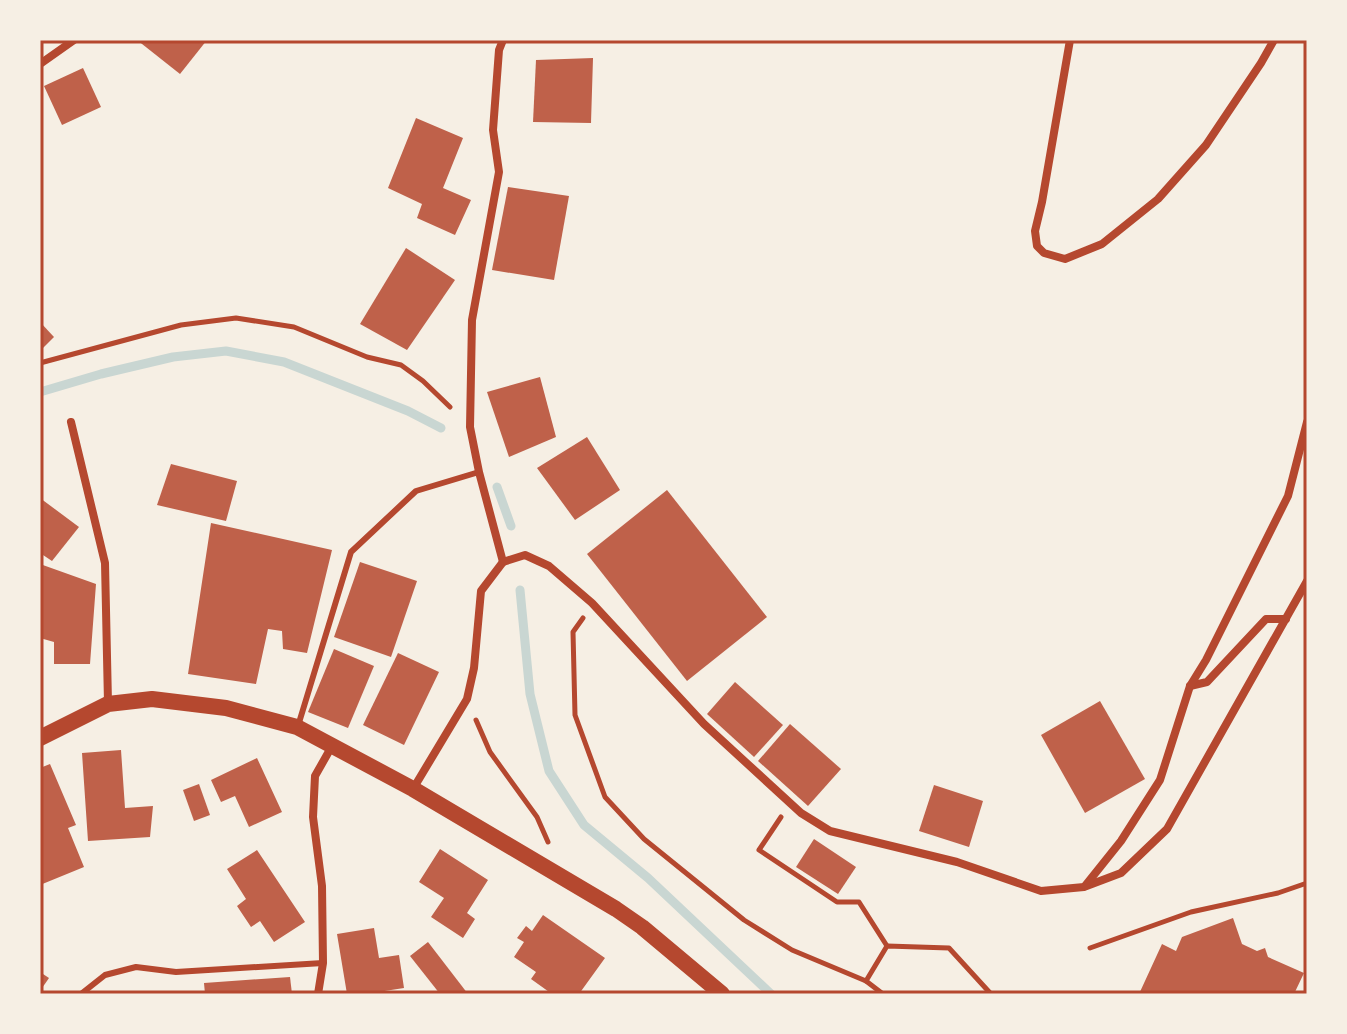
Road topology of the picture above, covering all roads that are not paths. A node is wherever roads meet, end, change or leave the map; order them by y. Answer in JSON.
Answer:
{"nodes":[{"id":1,"x":74,"y":40,"type":"edge"},
{"id":2,"x":503,"y":40,"type":"edge"},
{"id":3,"x":1070,"y":40,"type":"edge"},
{"id":4,"x":1274,"y":40,"type":"edge"},
{"id":5,"x":40,"y":64,"type":"edge"},
{"id":6,"x":71,"y":422,"type":"dead end"},
{"id":7,"x":1307,"y":422,"type":"edge"},
{"id":8,"x":479,"y":472,"type":"junction"},
{"id":9,"x":503,"y":562,"type":"junction"},
{"id":10,"x":1307,"y":581,"type":"edge"},
{"id":11,"x":1286,"y":619,"type":"junction"},
{"id":12,"x":1190,"y":686,"type":"junction"},
{"id":13,"x":108,"y":704,"type":"junction"},
{"id":14,"x":297,"y":727,"type":"junction"},
{"id":15,"x":40,"y":738,"type":"edge"},
{"id":16,"x":332,"y":745,"type":"junction"},
{"id":17,"x":413,"y":789,"type":"junction"},
{"id":18,"x":1084,"y":887,"type":"junction"},
{"id":19,"x":323,"y":963,"type":"junction"},
{"id":20,"x":81,"y":994,"type":"edge"},
{"id":21,"x":318,"y":994,"type":"edge"},
{"id":22,"x":722,"y":994,"type":"edge"}],
"edges":[{"from":1,"to":5,"type":"street"},
{"from":2,"to":8,"type":"street"},
{"from":3,"to":4,"type":"street"},
{"from":6,"to":13,"type":"street"},
{"from":7,"to":12,"type":"street"},
{"from":8,"to":9,"type":"street"},
{"from":8,"to":14,"type":"lane"},
{"from":9,"to":17,"type":"street"},
{"from":9,"to":18,"type":"street"},
{"from":10,"to":11,"type":"street"},
{"from":11,"to":12,"type":"street"},
{"from":11,"to":18,"type":"street"},
{"from":12,"to":18,"type":"street"},
{"from":13,"to":14,"type":"main road"},
{"from":13,"to":15,"type":"main road"},
{"from":14,"to":16,"type":"main road"},
{"from":16,"to":17,"type":"main road"},
{"from":16,"to":19,"type":"street"},
{"from":17,"to":22,"type":"main road"},
{"from":19,"to":20,"type":"lane"},
{"from":19,"to":21,"type":"street"}]}
